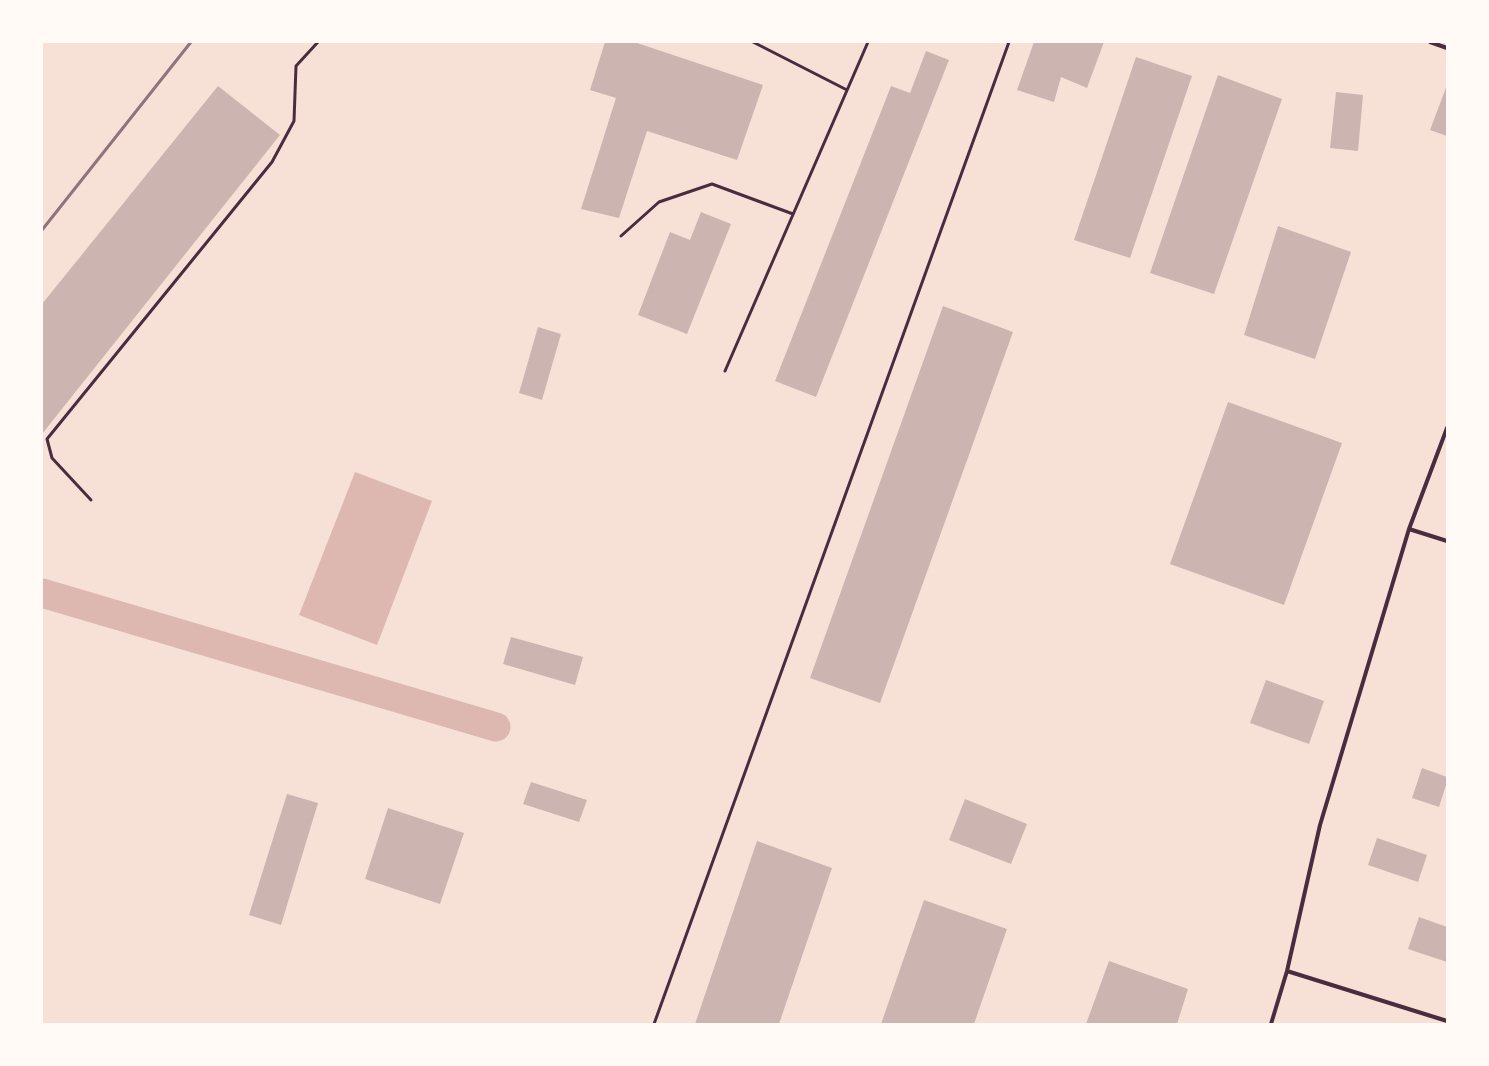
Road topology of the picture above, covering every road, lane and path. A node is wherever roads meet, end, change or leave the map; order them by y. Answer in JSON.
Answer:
{"nodes":[{"id":1,"x":318,"y":42,"type":"edge"},
{"id":2,"x":754,"y":42,"type":"edge"},
{"id":3,"x":868,"y":42,"type":"edge"},
{"id":4,"x":1009,"y":42,"type":"edge"},
{"id":5,"x":1430,"y":42,"type":"edge"},
{"id":6,"x":1447,"y":48,"type":"edge"},
{"id":7,"x":847,"y":90,"type":"junction"},
{"id":8,"x":793,"y":214,"type":"junction"},
{"id":9,"x":622,"y":236,"type":"dead end"},
{"id":10,"x":725,"y":371,"type":"dead end"},
{"id":11,"x":1447,"y":428,"type":"edge"},
{"id":12,"x":91,"y":500,"type":"dead end"},
{"id":13,"x":1409,"y":529,"type":"junction"},
{"id":14,"x":1447,"y":541,"type":"edge"},
{"id":15,"x":1287,"y":971,"type":"junction"},
{"id":16,"x":1447,"y":1021,"type":"edge"},
{"id":17,"x":654,"y":1024,"type":"edge"},
{"id":18,"x":1271,"y":1024,"type":"edge"}],
"edges":[{"from":1,"to":12,"type":"lane"},
{"from":2,"to":7,"type":"lane"},
{"from":3,"to":7,"type":"lane"},
{"from":4,"to":17,"type":"lane"},
{"from":5,"to":6,"type":"street"},
{"from":7,"to":8,"type":"lane"},
{"from":8,"to":9,"type":"lane"},
{"from":8,"to":10,"type":"lane"},
{"from":11,"to":13,"type":"street"},
{"from":13,"to":14,"type":"street"},
{"from":13,"to":15,"type":"street"},
{"from":15,"to":16,"type":"street"},
{"from":15,"to":18,"type":"street"}]}
